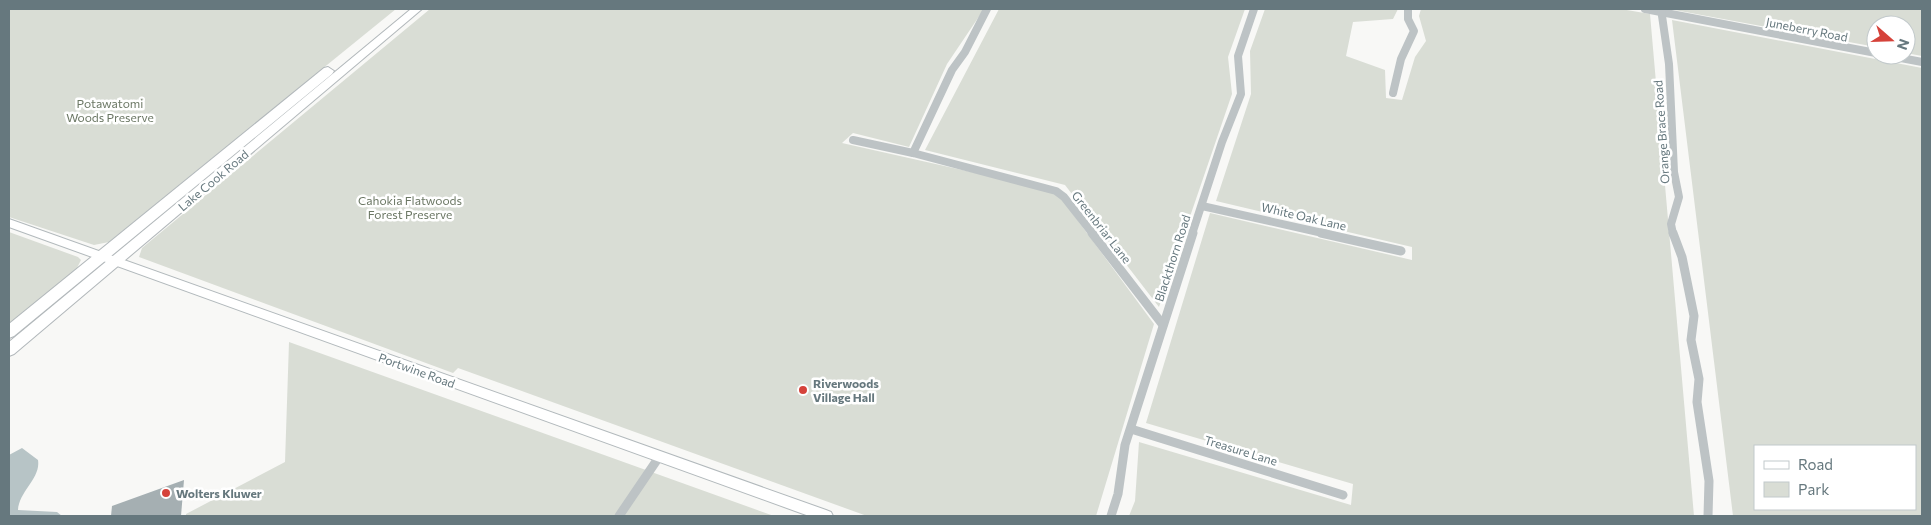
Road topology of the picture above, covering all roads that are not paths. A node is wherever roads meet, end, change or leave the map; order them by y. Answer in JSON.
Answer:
{"nodes":[{"id":1,"x":405,"y":9,"type":"edge"},
{"id":2,"x":417,"y":9,"type":"edge"},
{"id":3,"x":987,"y":9,"type":"edge"},
{"id":4,"x":1254,"y":9,"type":"edge"},
{"id":5,"x":1408,"y":9,"type":"edge"},
{"id":6,"x":1645,"y":9,"type":"edge"},
{"id":7,"x":1661,"y":10,"type":"edge"},
{"id":8,"x":1866,"y":51,"type":"edge"},
{"id":9,"x":1393,"y":93,"type":"dead end"},
{"id":10,"x":853,"y":140,"type":"dead end"},
{"id":11,"x":913,"y":153,"type":"junction"},
{"id":12,"x":1202,"y":206,"type":"junction"},
{"id":13,"x":9,"y":223,"type":"edge"},
{"id":14,"x":1401,"y":251,"type":"dead end"},
{"id":15,"x":100,"y":256,"type":"junction"},
{"id":16,"x":115,"y":262,"type":"junction"},
{"id":17,"x":1163,"y":325,"type":"junction"},
{"id":18,"x":9,"y":332,"type":"edge"},
{"id":19,"x":9,"y":350,"type":"edge"},
{"id":20,"x":1131,"y":429,"type":"junction"},
{"id":21,"x":658,"y":458,"type":"junction"},
{"id":22,"x":1343,"y":494,"type":"dead end"},
{"id":23,"x":619,"y":516,"type":"edge"},
{"id":24,"x":826,"y":516,"type":"edge"},
{"id":25,"x":1111,"y":516,"type":"edge"},
{"id":26,"x":1708,"y":516,"type":"edge"}],
"edges":[{"from":1,"to":15,"type":"main road","name":"Lake Cook Road"},
{"from":2,"to":16,"type":"main road","name":"Lake Cook Road"},
{"from":3,"to":11,"type":"street"},
{"from":4,"to":12,"type":"street","name":"Blackthorn Road"},
{"from":5,"to":9,"type":"street"},
{"from":6,"to":7,"type":"street","name":"Juneberry Road"},
{"from":7,"to":8,"type":"street","name":"Juneberry Road"},
{"from":7,"to":26,"type":"street","name":"Orange Brace Road"},
{"from":10,"to":11,"type":"street","name":"Greenbriar Lane"},
{"from":11,"to":17,"type":"street","name":"Greenbriar Lane"},
{"from":12,"to":14,"type":"street","name":"White Oak Lane"},
{"from":12,"to":17,"type":"street","name":"Blackthorn Road"},
{"from":13,"to":15,"type":"street","name":"Portwine Road"},
{"from":15,"to":16,"type":"street","name":"Portwine Road"},
{"from":15,"to":18,"type":"main road","name":"Lake Cook Road"},
{"from":16,"to":19,"type":"main road","name":"Lake Cook Road"},
{"from":16,"to":21,"type":"street","name":"Portwine Road"},
{"from":17,"to":20,"type":"street","name":"Blackthorn Road"},
{"from":20,"to":22,"type":"street","name":"Treasure Lane"},
{"from":20,"to":25,"type":"street","name":"Blackthorn Road"},
{"from":21,"to":23,"type":"street"},
{"from":21,"to":24,"type":"street","name":"Portwine Road"}]}
